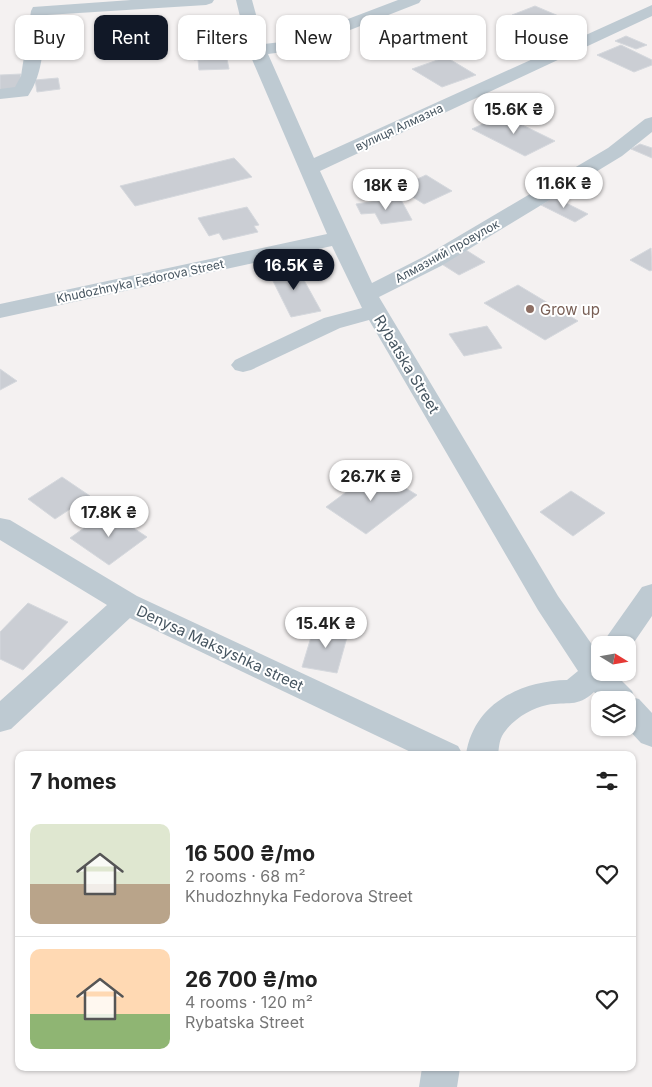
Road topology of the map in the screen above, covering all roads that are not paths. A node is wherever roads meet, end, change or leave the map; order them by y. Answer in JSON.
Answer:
{"nodes":[{"id":1,"x":206,"y":0,"type":"edge"},
{"id":2,"x":244,"y":0,"type":"edge"},
{"id":3,"x":413,"y":0,"type":"edge"},
{"id":4,"x":652,"y":10,"type":"edge"},
{"id":5,"x":248,"y":15,"type":"edge"},
{"id":6,"x":266,"y":49,"type":"edge"},
{"id":7,"x":261,"y":60,"type":"edge"},
{"id":8,"x":0,"y":94,"type":"edge"},
{"id":9,"x":652,"y":123,"type":"edge"},
{"id":10,"x":309,"y":168,"type":"junction"},
{"id":11,"x":339,"y":238,"type":"junction"},
{"id":12,"x":371,"y":303,"type":"junction"},
{"id":13,"x":0,"y":311,"type":"edge"},
{"id":14,"x":243,"y":365,"type":"dead end"},
{"id":15,"x":0,"y":527,"type":"edge"},
{"id":16,"x":652,"y":594,"type":"edge"},
{"id":17,"x":127,"y":604,"type":"junction"},
{"id":18,"x":622,"y":636,"type":"edge"},
{"id":19,"x":591,"y":661,"type":"edge"},
{"id":20,"x":591,"y":677,"type":"edge"},
{"id":21,"x":606,"y":681,"type":"edge"},
{"id":22,"x":613,"y":691,"type":"edge"},
{"id":23,"x":636,"y":717,"type":"edge"},
{"id":24,"x":0,"y":720,"type":"edge"},
{"id":25,"x":652,"y":734,"type":"edge"},
{"id":26,"x":439,"y":751,"type":"edge"},
{"id":27,"x":482,"y":751,"type":"edge"},
{"id":28,"x":441,"y":1071,"type":"edge"},
{"id":29,"x":438,"y":1087,"type":"edge"}],
"edges":[{"from":1,"to":8,"type":"street"},
{"from":2,"to":5,"type":"street","name":"Rybatska Street"},
{"from":3,"to":6,"type":"street"},
{"from":4,"to":10,"type":"street","name":"вулиця Алмазна"},
{"from":7,"to":10,"type":"street","name":"Rybatska Street"},
{"from":9,"to":12,"type":"street","name":"Алмазний провулок"},
{"from":10,"to":11,"type":"street","name":"Rybatska Street"},
{"from":11,"to":12,"type":"street","name":"Rybatska Street"},
{"from":11,"to":13,"type":"street","name":"Khudozhnyka Fedorova Street"},
{"from":12,"to":14,"type":"street","name":"Алмазний провулок"},
{"from":12,"to":19,"type":"street","name":"Rybatska Street"},
{"from":15,"to":17,"type":"street","name":"Denysa Maksyshka street"},
{"from":16,"to":18,"type":"street"},
{"from":17,"to":24,"type":"street"},
{"from":17,"to":26,"type":"street","name":"Denysa Maksyshka street"},
{"from":20,"to":27,"type":"street"},
{"from":21,"to":22,"type":"street","name":"Rybatska Street"},
{"from":23,"to":25,"type":"street"},
{"from":28,"to":29,"type":"street"}]}
